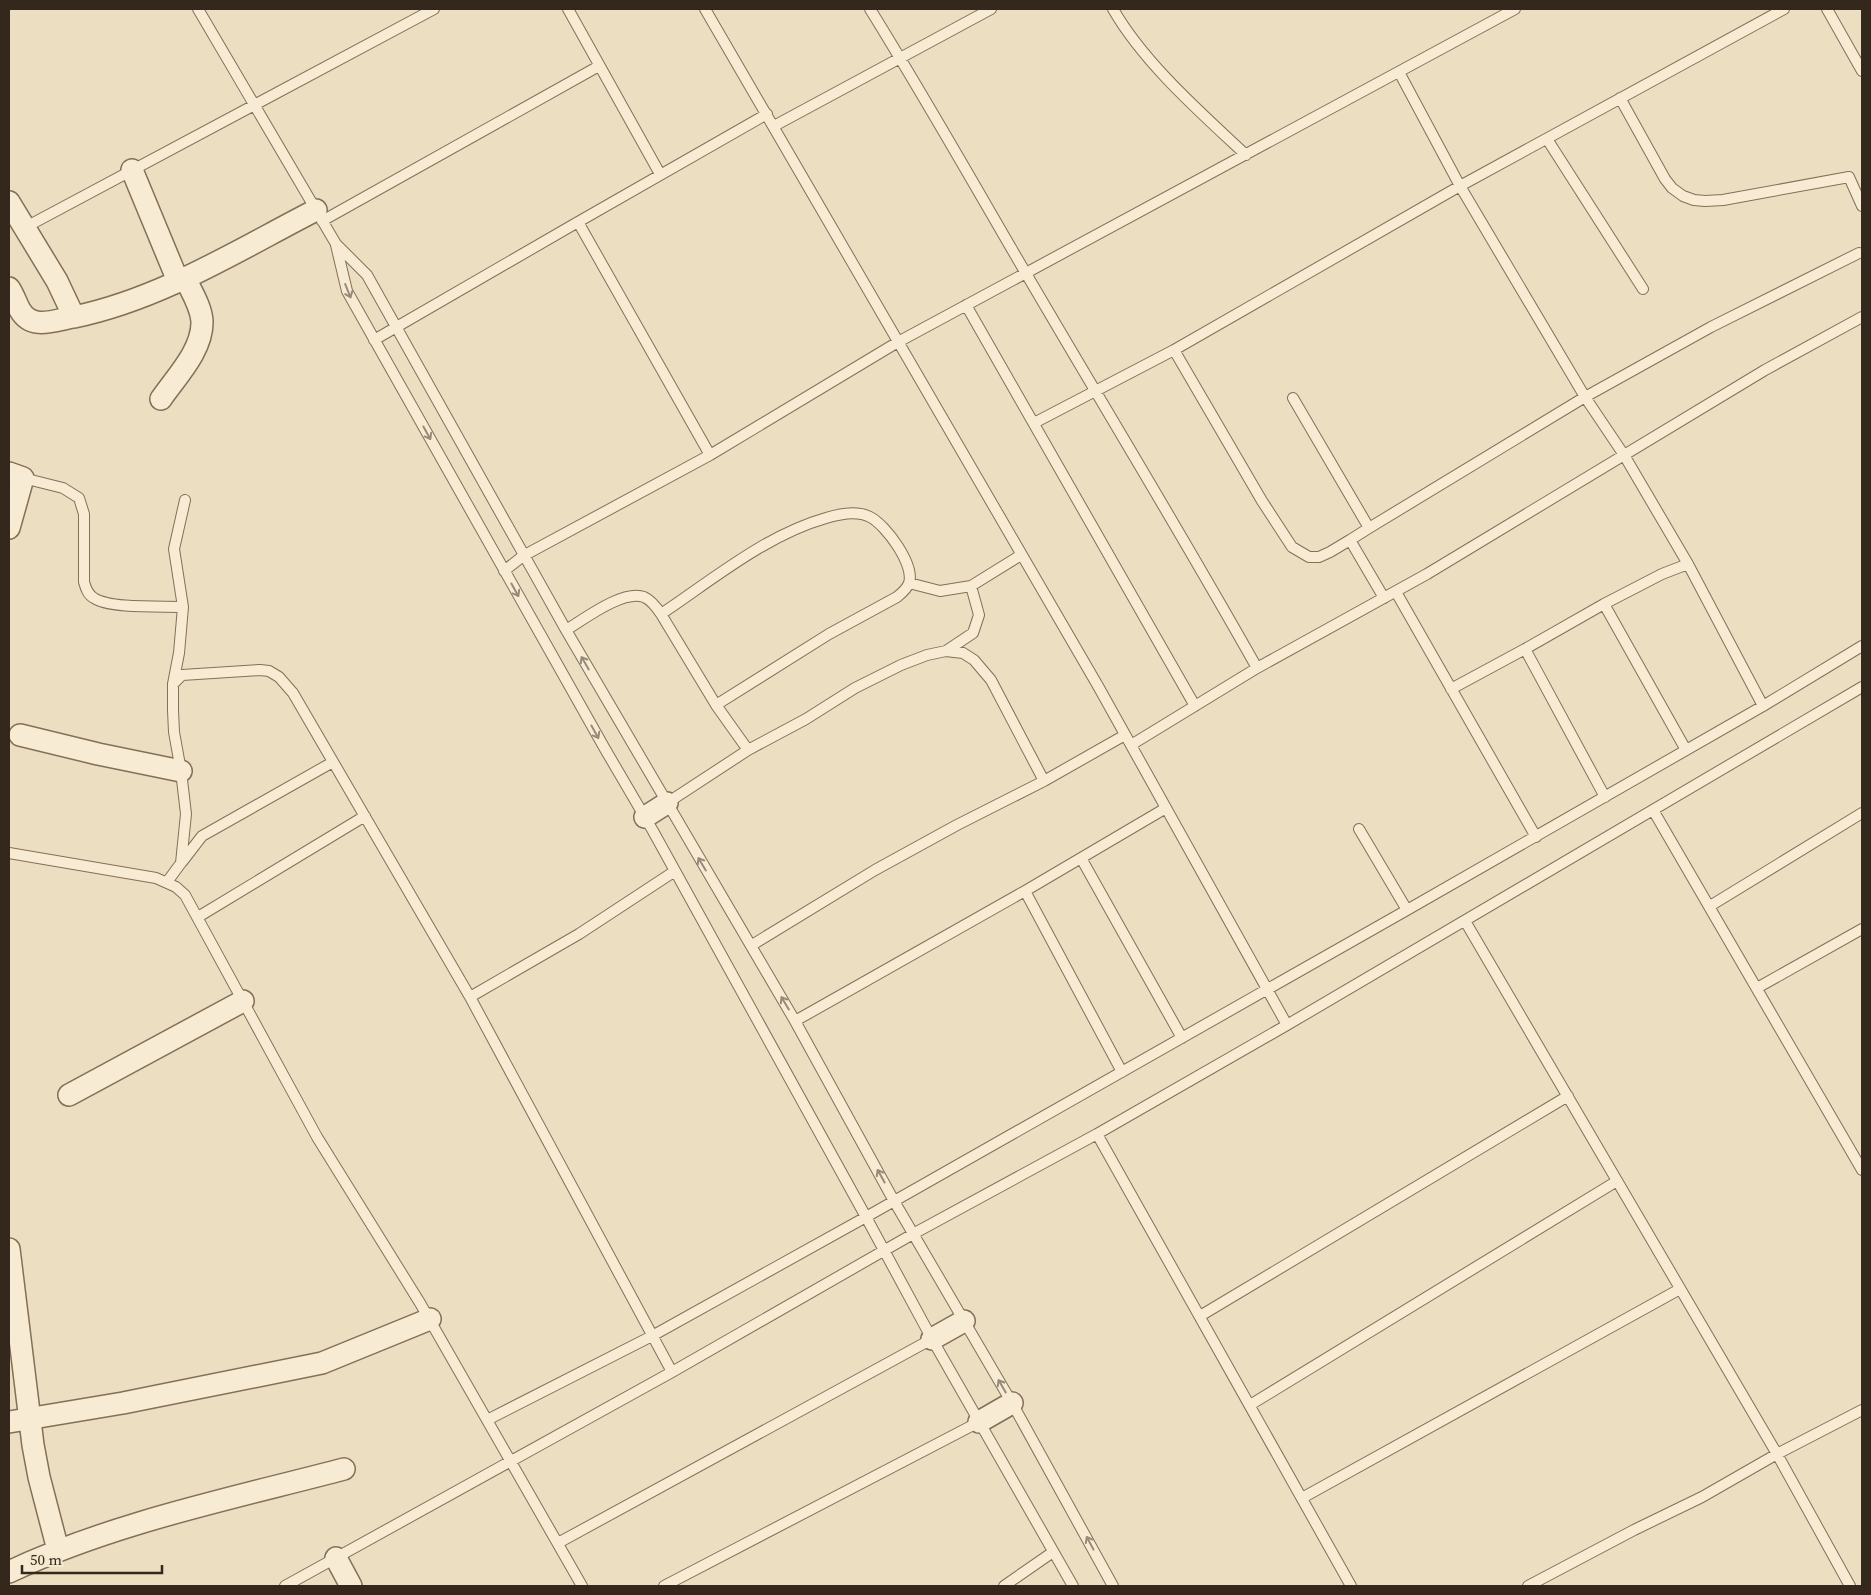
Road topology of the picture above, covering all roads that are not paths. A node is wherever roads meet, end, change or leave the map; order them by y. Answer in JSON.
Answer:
{"nodes":[{"id":1,"x":198,"y":9,"type":"edge"},
{"id":2,"x":434,"y":9,"type":"edge"},
{"id":3,"x":568,"y":9,"type":"edge"},
{"id":4,"x":705,"y":9,"type":"edge"},
{"id":5,"x":870,"y":9,"type":"edge"},
{"id":6,"x":990,"y":9,"type":"edge"},
{"id":7,"x":1113,"y":9,"type":"edge"},
{"id":8,"x":1515,"y":9,"type":"edge"},
{"id":9,"x":1784,"y":9,"type":"edge"},
{"id":10,"x":1826,"y":9,"type":"edge"},
{"id":11,"x":900,"y":57,"type":"junction"},
{"id":12,"x":599,"y":66,"type":"junction"},
{"id":13,"x":1862,"y":71,"type":"edge"},
{"id":14,"x":1398,"y":72,"type":"junction"},
{"id":15,"x":1620,"y":98,"type":"junction"},
{"id":16,"x":255,"y":105,"type":"junction"},
{"id":17,"x":767,"y":114,"type":"junction"},
{"id":18,"x":774,"y":126,"type":"junction"},
{"id":19,"x":1547,"y":138,"type":"junction"},
{"id":20,"x":1246,"y":155,"type":"junction"},
{"id":21,"x":132,"y":170,"type":"junction"},
{"id":22,"x":660,"y":174,"type":"junction"},
{"id":23,"x":1460,"y":186,"type":"junction"},
{"id":24,"x":9,"y":202,"type":"edge"},
{"id":25,"x":1862,"y":206,"type":"edge"},
{"id":26,"x":319,"y":215,"type":"junction"},
{"id":27,"x":578,"y":222,"type":"junction"},
{"id":28,"x":24,"y":228,"type":"junction"},
{"id":29,"x":336,"y":244,"type":"junction"},
{"id":30,"x":1860,"y":252,"type":"edge"},
{"id":31,"x":1862,"y":264,"type":"edge"},
{"id":32,"x":1027,"y":274,"type":"junction"},
{"id":33,"x":181,"y":279,"type":"junction"},
{"id":34,"x":9,"y":288,"type":"edge"},
{"id":35,"x":1643,"y":289,"type":"dead end"},
{"id":36,"x":966,"y":305,"type":"junction"},
{"id":37,"x":74,"y":317,"type":"junction"},
{"id":38,"x":1862,"y":317,"type":"edge"},
{"id":39,"x":397,"y":326,"type":"junction"},
{"id":40,"x":374,"y":340,"type":"junction"},
{"id":41,"x":898,"y":342,"type":"junction"},
{"id":42,"x":1174,"y":350,"type":"junction"},
{"id":43,"x":1096,"y":390,"type":"junction"},
{"id":44,"x":1585,"y":397,"type":"junction"},
{"id":45,"x":1293,"y":398,"type":"dead end"},
{"id":46,"x":161,"y":399,"type":"dead end"},
{"id":47,"x":1034,"y":423,"type":"junction"},
{"id":48,"x":710,"y":455,"type":"junction"},
{"id":49,"x":1624,"y":455,"type":"junction"},
{"id":50,"x":16,"y":476,"type":"edge"},
{"id":51,"x":185,"y":500,"type":"dead end"},
{"id":52,"x":9,"y":528,"type":"edge"},
{"id":53,"x":1368,"y":528,"type":"junction"},
{"id":54,"x":1350,"y":540,"type":"junction"},
{"id":55,"x":1021,"y":555,"type":"junction"},
{"id":56,"x":523,"y":556,"type":"junction"},
{"id":57,"x":1688,"y":564,"type":"junction"},
{"id":58,"x":504,"y":571,"type":"junction"},
{"id":59,"x":909,"y":583,"type":"junction"},
{"id":60,"x":971,"y":586,"type":"junction"},
{"id":61,"x":1396,"y":592,"type":"junction"},
{"id":62,"x":1384,"y":598,"type":"junction"},
{"id":63,"x":1604,"y":604,"type":"junction"},
{"id":64,"x":183,"y":607,"type":"junction"},
{"id":65,"x":661,"y":614,"type":"junction"},
{"id":66,"x":566,"y":630,"type":"junction"},
{"id":67,"x":1862,"y":646,"type":"edge"},
{"id":68,"x":1525,"y":649,"type":"junction"},
{"id":69,"x":946,"y":651,"type":"junction"},
{"id":70,"x":1257,"y":668,"type":"junction"},
{"id":71,"x":173,"y":684,"type":"junction"},
{"id":72,"x":1862,"y":687,"type":"edge"},
{"id":73,"x":1451,"y":689,"type":"junction"},
{"id":74,"x":716,"y":705,"type":"junction"},
{"id":75,"x":1195,"y":706,"type":"junction"},
{"id":76,"x":1763,"y":706,"type":"junction"},
{"id":77,"x":20,"y":735,"type":"dead end"},
{"id":78,"x":1128,"y":740,"type":"junction"},
{"id":79,"x":748,"y":750,"type":"junction"},
{"id":80,"x":1686,"y":750,"type":"junction"},
{"id":81,"x":333,"y":762,"type":"junction"},
{"id":82,"x":182,"y":771,"type":"junction"},
{"id":83,"x":1044,"y":781,"type":"junction"},
{"id":84,"x":1605,"y":797,"type":"junction"},
{"id":85,"x":667,"y":804,"type":"junction"},
{"id":86,"x":1166,"y":808,"type":"junction"},
{"id":87,"x":1653,"y":810,"type":"junction"},
{"id":88,"x":1862,"y":812,"type":"edge"},
{"id":89,"x":365,"y":816,"type":"junction"},
{"id":90,"x":645,"y":818,"type":"junction"},
{"id":91,"x":1359,"y":830,"type":"dead end"},
{"id":92,"x":1536,"y":837,"type":"junction"},
{"id":93,"x":9,"y":853,"type":"edge"},
{"id":94,"x":1081,"y":858,"type":"junction"},
{"id":95,"x":181,"y":863,"type":"junction"},
{"id":96,"x":675,"y":871,"type":"junction"},
{"id":97,"x":166,"y":882,"type":"junction"},
{"id":98,"x":1026,"y":891,"type":"junction"},
{"id":99,"x":1710,"y":906,"type":"junction"},
{"id":100,"x":1407,"y":910,"type":"junction"},
{"id":101,"x":198,"y":917,"type":"junction"},
{"id":102,"x":1465,"y":921,"type":"junction"},
{"id":103,"x":1862,"y":929,"type":"edge"},
{"id":104,"x":752,"y":946,"type":"junction"},
{"id":105,"x":1757,"y":988,"type":"junction"},
{"id":106,"x":1268,"y":990,"type":"junction"},
{"id":107,"x":470,"y":997,"type":"junction"},
{"id":108,"x":243,"y":1001,"type":"junction"},
{"id":109,"x":796,"y":1021,"type":"junction"},
{"id":110,"x":1287,"y":1025,"type":"junction"},
{"id":111,"x":1182,"y":1038,"type":"junction"},
{"id":112,"x":1122,"y":1072,"type":"junction"},
{"id":113,"x":69,"y":1094,"type":"dead end"},
{"id":114,"x":1568,"y":1096,"type":"junction"},
{"id":115,"x":1097,"y":1134,"type":"junction"},
{"id":116,"x":1861,"y":1167,"type":"edge"},
{"id":117,"x":1617,"y":1181,"type":"junction"},
{"id":118,"x":894,"y":1201,"type":"junction"},
{"id":119,"x":866,"y":1217,"type":"junction"},
{"id":120,"x":914,"y":1234,"type":"junction"},
{"id":121,"x":9,"y":1249,"type":"edge"},
{"id":122,"x":884,"y":1250,"type":"junction"},
{"id":123,"x":1680,"y":1289,"type":"junction"},
{"id":124,"x":1200,"y":1316,"type":"junction"},
{"id":125,"x":430,"y":1319,"type":"junction"},
{"id":126,"x":964,"y":1321,"type":"junction"},
{"id":127,"x":652,"y":1336,"type":"junction"},
{"id":128,"x":932,"y":1339,"type":"junction"},
{"id":129,"x":672,"y":1372,"type":"junction"},
{"id":130,"x":1012,"y":1403,"type":"junction"},
{"id":131,"x":1250,"y":1405,"type":"junction"},
{"id":132,"x":1862,"y":1410,"type":"edge"},
{"id":133,"x":30,"y":1418,"type":"junction"},
{"id":134,"x":487,"y":1420,"type":"junction"},
{"id":135,"x":9,"y":1422,"type":"edge"},
{"id":136,"x":979,"y":1422,"type":"junction"},
{"id":137,"x":1777,"y":1454,"type":"junction"},
{"id":138,"x":512,"y":1462,"type":"junction"},
{"id":139,"x":344,"y":1469,"type":"dead end"},
{"id":140,"x":1302,"y":1498,"type":"junction"},
{"id":141,"x":558,"y":1543,"type":"junction"},
{"id":142,"x":58,"y":1550,"type":"junction"},
{"id":143,"x":1053,"y":1552,"type":"junction"},
{"id":144,"x":336,"y":1558,"type":"junction"},
{"id":145,"x":9,"y":1572,"type":"edge"},
{"id":146,"x":285,"y":1586,"type":"edge"},
{"id":147,"x":351,"y":1586,"type":"edge"},
{"id":148,"x":582,"y":1586,"type":"edge"},
{"id":149,"x":664,"y":1586,"type":"edge"},
{"id":150,"x":1004,"y":1586,"type":"edge"},
{"id":151,"x":1073,"y":1586,"type":"edge"},
{"id":152,"x":1113,"y":1586,"type":"edge"},
{"id":153,"x":1351,"y":1586,"type":"edge"},
{"id":154,"x":1528,"y":1586,"type":"edge"},
{"id":155,"x":1850,"y":1586,"type":"edge"}],
"edges":[{"from":1,"to":16,"type":"lane"},
{"from":2,"to":16,"type":"lane"},
{"from":3,"to":12,"type":"lane"},
{"from":4,"to":17,"type":"lane"},
{"from":5,"to":11,"type":"lane"},
{"from":6,"to":11,"type":"lane"},
{"from":7,"to":20,"type":"lane"},
{"from":8,"to":14,"type":"lane"},
{"from":9,"to":15,"type":"lane"},
{"from":10,"to":13,"type":"lane"},
{"from":11,"to":18,"type":"lane"},
{"from":11,"to":32,"type":"lane"},
{"from":12,"to":22,"type":"lane"},
{"from":12,"to":26,"type":"lane"},
{"from":14,"to":20,"type":"lane"},
{"from":14,"to":23,"type":"lane"},
{"from":15,"to":19,"type":"lane"},
{"from":15,"to":25,"type":"lane"},
{"from":16,"to":21,"type":"lane"},
{"from":16,"to":26,"type":"lane"},
{"from":17,"to":18,"type":"lane"},
{"from":17,"to":22,"type":"lane"},
{"from":18,"to":41,"type":"lane"},
{"from":19,"to":23,"type":"lane"},
{"from":19,"to":35,"type":"lane"},
{"from":20,"to":32,"type":"lane"},
{"from":21,"to":28,"type":"lane"},
{"from":21,"to":33,"type":"street"},
{"from":22,"to":27,"type":"lane"},
{"from":23,"to":42,"type":"lane"},
{"from":23,"to":44,"type":"lane"},
{"from":24,"to":28,"type":"street"},
{"from":26,"to":29,"type":"lane"},
{"from":26,"to":33,"type":"street"},
{"from":27,"to":39,"type":"lane"},
{"from":27,"to":48,"type":"lane"},
{"from":28,"to":37,"type":"street"},
{"from":29,"to":39,"type":"lane"},
{"from":29,"to":40,"type":"lane","one_way":true},
{"from":30,"to":31,"type":"lane"},
{"from":30,"to":44,"type":"lane"},
{"from":32,"to":36,"type":"lane"},
{"from":32,"to":43,"type":"lane"},
{"from":33,"to":37,"type":"street"},
{"from":33,"to":46,"type":"street"},
{"from":34,"to":37,"type":"street"},
{"from":36,"to":41,"type":"lane"},
{"from":36,"to":47,"type":"lane"},
{"from":38,"to":49,"type":"lane"},
{"from":39,"to":40,"type":"lane"},
{"from":39,"to":56,"type":"lane"},
{"from":40,"to":58,"type":"lane","one_way":true},
{"from":41,"to":48,"type":"lane"},
{"from":41,"to":55,"type":"lane"},
{"from":42,"to":43,"type":"lane"},
{"from":42,"to":54,"type":"lane"},
{"from":43,"to":47,"type":"lane"},
{"from":43,"to":70,"type":"lane"},
{"from":44,"to":49,"type":"lane"},
{"from":44,"to":53,"type":"lane"},
{"from":45,"to":53,"type":"lane"},
{"from":47,"to":75,"type":"lane"},
{"from":48,"to":56,"type":"lane"},
{"from":49,"to":57,"type":"lane"},
{"from":49,"to":61,"type":"lane"},
{"from":50,"to":52,"type":"street"},
{"from":50,"to":64,"type":"lane"},
{"from":51,"to":64,"type":"lane"},
{"from":53,"to":54,"type":"lane"},
{"from":54,"to":62,"type":"lane"},
{"from":55,"to":60,"type":"lane"},
{"from":55,"to":78,"type":"lane"},
{"from":56,"to":58,"type":"lane"},
{"from":56,"to":66,"type":"lane"},
{"from":57,"to":63,"type":"lane"},
{"from":57,"to":76,"type":"lane"},
{"from":58,"to":90,"type":"lane","one_way":true},
{"from":59,"to":60,"type":"lane"},
{"from":59,"to":65,"type":"lane"},
{"from":59,"to":74,"type":"lane"},
{"from":60,"to":69,"type":"lane"},
{"from":61,"to":62,"type":"lane"},
{"from":61,"to":73,"type":"lane"},
{"from":62,"to":70,"type":"lane"},
{"from":63,"to":68,"type":"lane"},
{"from":63,"to":80,"type":"lane"},
{"from":64,"to":71,"type":"lane"},
{"from":65,"to":66,"type":"lane"},
{"from":65,"to":74,"type":"lane"},
{"from":85,"to":66,"type":"lane","one_way":true},
{"from":67,"to":76,"type":"lane"},
{"from":68,"to":73,"type":"lane"},
{"from":68,"to":84,"type":"lane"},
{"from":69,"to":79,"type":"lane"},
{"from":69,"to":83,"type":"lane"},
{"from":70,"to":75,"type":"lane"},
{"from":71,"to":81,"type":"lane"},
{"from":71,"to":82,"type":"lane"},
{"from":72,"to":87,"type":"lane"},
{"from":73,"to":92,"type":"lane"},
{"from":74,"to":79,"type":"lane"},
{"from":75,"to":78,"type":"lane"},
{"from":76,"to":80,"type":"lane"},
{"from":77,"to":82,"type":"street"},
{"from":78,"to":83,"type":"lane"},
{"from":78,"to":86,"type":"lane"},
{"from":79,"to":85,"type":"lane"},
{"from":80,"to":84,"type":"lane"},
{"from":81,"to":89,"type":"lane"},
{"from":81,"to":95,"type":"lane"},
{"from":82,"to":95,"type":"lane"},
{"from":83,"to":104,"type":"lane"},
{"from":84,"to":92,"type":"lane"},
{"from":85,"to":90,"type":"street"},
{"from":104,"to":85,"type":"lane","one_way":true},
{"from":86,"to":94,"type":"lane"},
{"from":86,"to":106,"type":"lane"},
{"from":87,"to":99,"type":"lane"},
{"from":87,"to":102,"type":"lane"},
{"from":88,"to":99,"type":"lane"},
{"from":89,"to":101,"type":"lane"},
{"from":89,"to":107,"type":"lane"},
{"from":90,"to":96,"type":"lane"},
{"from":91,"to":100,"type":"lane"},
{"from":92,"to":100,"type":"lane"},
{"from":93,"to":97,"type":"lane"},
{"from":94,"to":98,"type":"lane"},
{"from":94,"to":111,"type":"lane"},
{"from":95,"to":97,"type":"lane"},
{"from":96,"to":107,"type":"lane"},
{"from":96,"to":119,"type":"lane"},
{"from":97,"to":101,"type":"lane"},
{"from":98,"to":109,"type":"lane"},
{"from":98,"to":112,"type":"lane"},
{"from":99,"to":105,"type":"lane"},
{"from":100,"to":106,"type":"lane"},
{"from":101,"to":108,"type":"lane"},
{"from":102,"to":110,"type":"lane"},
{"from":102,"to":114,"type":"lane"},
{"from":103,"to":105,"type":"lane"},
{"from":109,"to":104,"type":"lane","one_way":true},
{"from":105,"to":116,"type":"lane"},
{"from":106,"to":110,"type":"lane"},
{"from":106,"to":111,"type":"lane"},
{"from":107,"to":127,"type":"lane"},
{"from":108,"to":113,"type":"street"},
{"from":108,"to":125,"type":"lane"},
{"from":118,"to":109,"type":"lane","one_way":true},
{"from":110,"to":115,"type":"lane"},
{"from":111,"to":112,"type":"lane"},
{"from":112,"to":118,"type":"lane"},
{"from":114,"to":117,"type":"lane"},
{"from":114,"to":124,"type":"lane"},
{"from":115,"to":120,"type":"lane"},
{"from":115,"to":124,"type":"lane"},
{"from":117,"to":123,"type":"lane"},
{"from":117,"to":131,"type":"lane"},
{"from":118,"to":119,"type":"lane"},
{"from":118,"to":120,"type":"lane"},
{"from":119,"to":122,"type":"lane"},
{"from":119,"to":127,"type":"lane"},
{"from":120,"to":122,"type":"lane"},
{"from":120,"to":126,"type":"lane"},
{"from":121,"to":133,"type":"street"},
{"from":122,"to":128,"type":"lane"},
{"from":122,"to":129,"type":"lane"},
{"from":123,"to":137,"type":"lane"},
{"from":123,"to":140,"type":"lane"},
{"from":124,"to":131,"type":"lane"},
{"from":125,"to":133,"type":"street"},
{"from":125,"to":134,"type":"lane"},
{"from":126,"to":128,"type":"street"},
{"from":130,"to":126,"type":"lane","one_way":true},
{"from":127,"to":129,"type":"lane"},
{"from":127,"to":134,"type":"lane"},
{"from":128,"to":136,"type":"lane"},
{"from":128,"to":141,"type":"lane"},
{"from":129,"to":138,"type":"lane"},
{"from":130,"to":136,"type":"street"},
{"from":152,"to":130,"type":"lane","one_way":true},
{"from":131,"to":140,"type":"lane"},
{"from":132,"to":137,"type":"lane"},
{"from":133,"to":135,"type":"street"},
{"from":133,"to":142,"type":"street"},
{"from":134,"to":138,"type":"lane"},
{"from":136,"to":143,"type":"lane"},
{"from":136,"to":149,"type":"lane"},
{"from":137,"to":154,"type":"lane"},
{"from":137,"to":155,"type":"lane"},
{"from":138,"to":141,"type":"lane"},
{"from":138,"to":144,"type":"lane"},
{"from":139,"to":142,"type":"street"},
{"from":140,"to":153,"type":"lane"},
{"from":141,"to":148,"type":"lane"},
{"from":142,"to":145,"type":"street"},
{"from":143,"to":150,"type":"lane"},
{"from":143,"to":151,"type":"lane"},
{"from":144,"to":146,"type":"lane"},
{"from":144,"to":147,"type":"street"}]}
